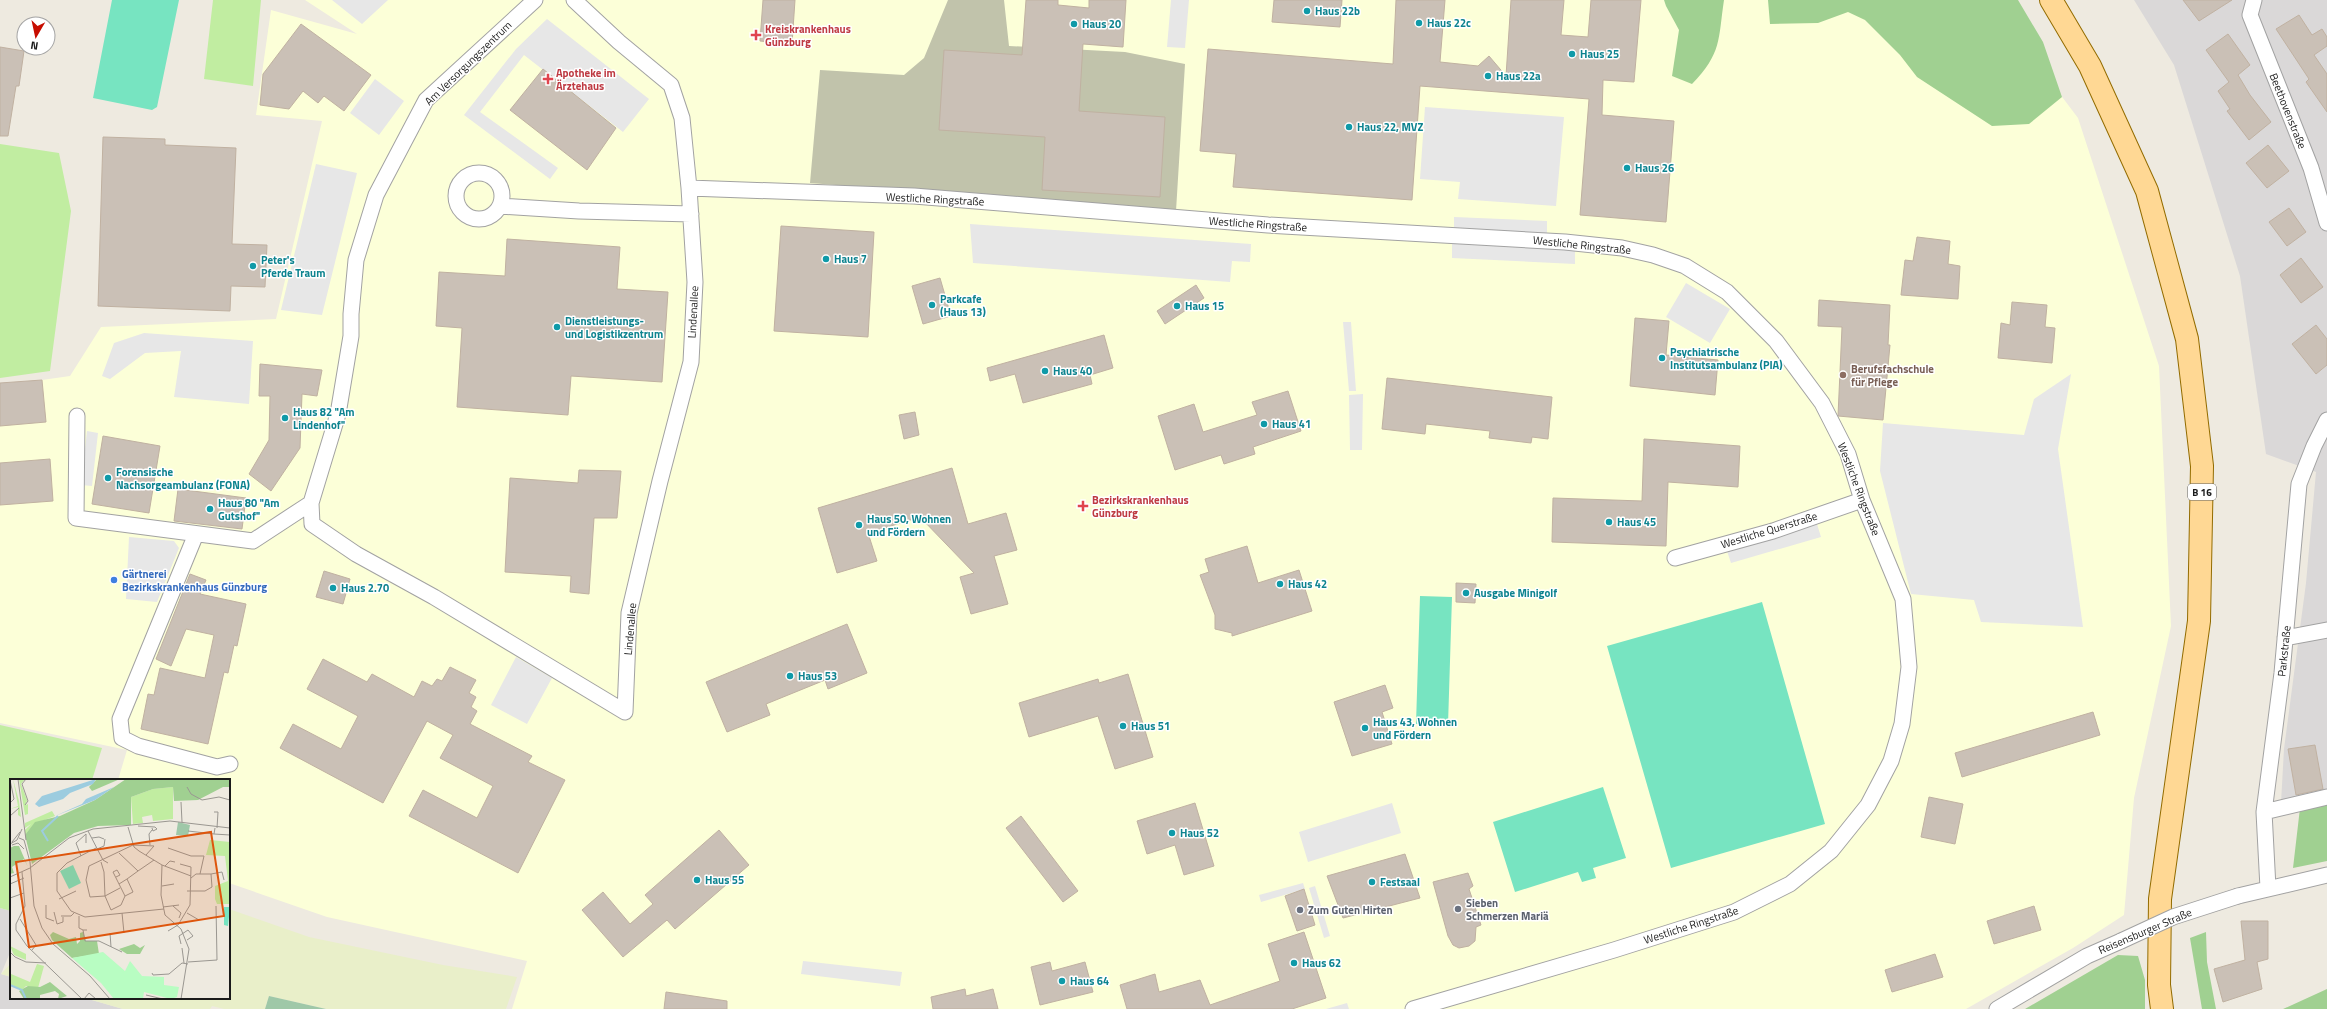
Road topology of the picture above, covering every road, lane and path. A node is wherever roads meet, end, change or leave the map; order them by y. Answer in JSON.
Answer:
{"nodes":[{"id":1,"x":534,"y":0,"type":"edge"},
{"id":2,"x":574,"y":0,"type":"edge"},
{"id":3,"x":2051,"y":0,"type":"edge"},
{"id":4,"x":2254,"y":0,"type":"edge"},
{"id":5,"x":689,"y":188,"type":"junction"},
{"id":6,"x":500,"y":206,"type":"dead end"},
{"id":7,"x":691,"y":214,"type":"junction"},
{"id":8,"x":2327,"y":223,"type":"edge"},
{"id":9,"x":77,"y":416,"type":"dead end"},
{"id":10,"x":2327,"y":420,"type":"edge"},
{"id":11,"x":1862,"y":500,"type":"junction"},
{"id":12,"x":311,"y":503,"type":"junction"},
{"id":13,"x":312,"y":524,"type":"joint"},
{"id":14,"x":196,"y":534,"type":"junction"},
{"id":15,"x":1675,"y":558,"type":"dead end"},
{"id":16,"x":2327,"y":630,"type":"edge"},
{"id":17,"x":2285,"y":638,"type":"junction"},
{"id":18,"x":230,"y":764,"type":"dead end"},
{"id":19,"x":2327,"y":798,"type":"edge"},
{"id":20,"x":2264,"y":812,"type":"junction"},
{"id":21,"x":2327,"y":875,"type":"edge"},
{"id":22,"x":2268,"y":888,"type":"junction"},
{"id":23,"x":1413,"y":1009,"type":"edge"},
{"id":24,"x":1997,"y":1009,"type":"edge"},
{"id":25,"x":2162,"y":1009,"type":"edge"}],
"edges":[{"from":1,"to":12,"type":"street","name":"Am Versorgungszentrum"},
{"from":2,"to":5,"type":"street","name":"Lindenallee"},
{"from":3,"to":25,"type":"main road","number":"B 16"},
{"from":4,"to":8,"type":"street","name":"Beethovenstraße"},
{"from":5,"to":7,"type":"street","name":"Lindenallee"},
{"from":5,"to":11,"type":"street","name":"Westliche Ringstraße"},
{"from":6,"to":7,"type":"street"},
{"from":7,"to":13,"type":"street","name":"Lindenallee"},
{"from":9,"to":14,"type":"street"},
{"from":10,"to":17,"type":"street","name":"Parkstraße"},
{"from":11,"to":15,"type":"street","name":"Westliche Querstraße"},
{"from":11,"to":23,"type":"street","name":"Westliche Ringstraße"},
{"from":12,"to":13,"type":"street","name":"Am Versorgungszentrum"},
{"from":12,"to":14,"type":"street"},
{"from":14,"to":18,"type":"street"},
{"from":16,"to":17,"type":"street"},
{"from":17,"to":20,"type":"street","name":"Parkstraße"},
{"from":19,"to":20,"type":"street"},
{"from":20,"to":22,"type":"street","name":"Parkstraße"},
{"from":21,"to":22,"type":"street","name":"Reisensburger Straße"},
{"from":22,"to":24,"type":"street","name":"Reisensburger Straße","bridge":true}]}
